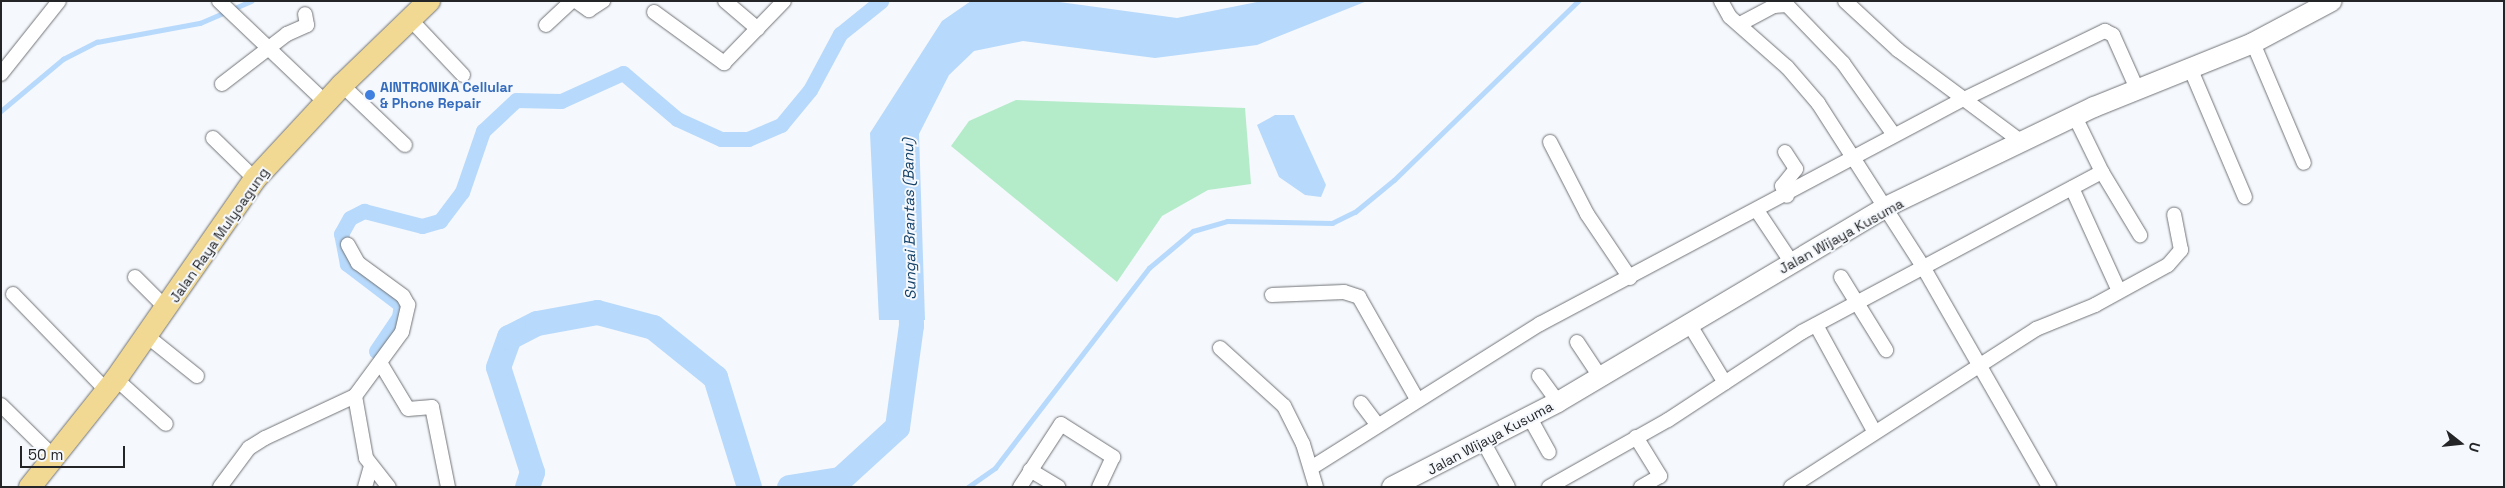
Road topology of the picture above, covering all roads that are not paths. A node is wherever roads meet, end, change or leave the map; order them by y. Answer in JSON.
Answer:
{"nodes":[{"id":1,"x":59,"y":1,"type":"edge"},
{"id":2,"x":219,"y":1,"type":"edge"},
{"id":3,"x":428,"y":1,"type":"edge"},
{"id":4,"x":572,"y":1,"type":"edge"},
{"id":5,"x":576,"y":1,"type":"edge"},
{"id":6,"x":603,"y":1,"type":"edge"},
{"id":7,"x":725,"y":1,"type":"edge"},
{"id":8,"x":784,"y":1,"type":"edge"},
{"id":9,"x":1721,"y":1,"type":"edge"},
{"id":10,"x":1845,"y":1,"type":"edge"},
{"id":11,"x":2332,"y":1,"type":"edge"},
{"id":12,"x":654,"y":12,"type":"dead end"},
{"id":13,"x":305,"y":14,"type":"dead end"},
{"id":14,"x":410,"y":19,"type":"junction"},
{"id":15,"x":1740,"y":24,"type":"junction"},
{"id":16,"x":546,"y":25,"type":"dead end"},
{"id":17,"x":758,"y":29,"type":"junction"},
{"id":18,"x":2253,"y":42,"type":"junction"},
{"id":19,"x":267,"y":51,"type":"junction"},
{"id":20,"x":2191,"y":70,"type":"junction"},
{"id":21,"x":1,"y":74,"type":"edge"},
{"id":22,"x":462,"y":75,"type":"dead end"},
{"id":23,"x":222,"y":84,"type":"dead end"},
{"id":24,"x":342,"y":85,"type":"junction"},
{"id":25,"x":2137,"y":89,"type":"junction"},
{"id":26,"x":1962,"y":100,"type":"junction"},
{"id":27,"x":325,"y":102,"type":"junction"},
{"id":28,"x":2075,"y":117,"type":"junction"},
{"id":29,"x":1894,"y":135,"type":"junction"},
{"id":30,"x":213,"y":138,"type":"dead end"},
{"id":31,"x":1550,"y":142,"type":"dead end"},
{"id":32,"x":2024,"y":143,"type":"junction"},
{"id":33,"x":405,"y":145,"type":"dead end"},
{"id":34,"x":1785,"y":152,"type":"dead end"},
{"id":35,"x":1856,"y":158,"type":"junction"},
{"id":36,"x":2304,"y":163,"type":"dead end"},
{"id":37,"x":2102,"y":172,"type":"junction"},
{"id":38,"x":255,"y":179,"type":"junction"},
{"id":39,"x":2072,"y":188,"type":"junction"},
{"id":40,"x":1787,"y":196,"type":"junction"},
{"id":41,"x":2245,"y":197,"type":"dead end"},
{"id":42,"x":1886,"y":208,"type":"junction"},
{"id":43,"x":1758,"y":212,"type":"junction"},
{"id":44,"x":2174,"y":215,"type":"dead end"},
{"id":45,"x":2140,"y":235,"type":"dead end"},
{"id":46,"x":348,"y":245,"type":"dead end"},
{"id":47,"x":1792,"y":263,"type":"junction"},
{"id":48,"x":1922,"y":265,"type":"junction"},
{"id":49,"x":135,"y":277,"type":"dead end"},
{"id":50,"x":1841,"y":277,"type":"dead end"},
{"id":51,"x":1630,"y":278,"type":"junction"},
{"id":52,"x":2119,"y":291,"type":"junction"},
{"id":53,"x":13,"y":294,"type":"dead end"},
{"id":54,"x":1272,"y":295,"type":"dead end"},
{"id":55,"x":1854,"y":303,"type":"junction"},
{"id":56,"x":167,"y":308,"type":"junction"},
{"id":57,"x":1688,"y":322,"type":"junction"},
{"id":58,"x":1816,"y":325,"type":"junction"},
{"id":59,"x":147,"y":336,"type":"junction"},
{"id":60,"x":1577,"y":342,"type":"dead end"},
{"id":61,"x":1220,"y":348,"type":"dead end"},
{"id":62,"x":1886,"y":350,"type":"dead end"},
{"id":63,"x":381,"y":364,"type":"junction"},
{"id":64,"x":1980,"y":365,"type":"junction"},
{"id":65,"x":197,"y":376,"type":"dead end"},
{"id":66,"x":1539,"y":376,"type":"dead end"},
{"id":67,"x":1601,"y":378,"type":"junction"},
{"id":68,"x":1725,"y":383,"type":"junction"},
{"id":69,"x":111,"y":385,"type":"junction"},
{"id":70,"x":355,"y":396,"type":"junction"},
{"id":71,"x":1417,"y":399,"type":"junction"},
{"id":72,"x":1558,"y":402,"type":"junction"},
{"id":73,"x":1361,"y":403,"type":"dead end"},
{"id":74,"x":1,"y":405,"type":"edge"},
{"id":75,"x":1530,"y":418,"type":"junction"},
{"id":76,"x":166,"y":424,"type":"dead end"},
{"id":77,"x":1377,"y":424,"type":"junction"},
{"id":78,"x":1874,"y":431,"type":"junction"},
{"id":79,"x":1636,"y":437,"type":"junction"},
{"id":80,"x":1484,"y":443,"type":"junction"},
{"id":81,"x":1549,"y":452,"type":"dead end"},
{"id":82,"x":54,"y":457,"type":"junction"},
{"id":83,"x":371,"y":466,"type":"junction"},
{"id":84,"x":1311,"y":468,"type":"junction"},
{"id":85,"x":1030,"y":470,"type":"junction"},
{"id":86,"x":30,"y":487,"type":"edge"},
{"id":87,"x":220,"y":487,"type":"edge"},
{"id":88,"x":364,"y":487,"type":"edge"},
{"id":89,"x":389,"y":487,"type":"edge"},
{"id":90,"x":448,"y":487,"type":"edge"},
{"id":91,"x":1020,"y":487,"type":"edge"},
{"id":92,"x":1058,"y":487,"type":"edge"},
{"id":93,"x":1099,"y":487,"type":"edge"},
{"id":94,"x":1316,"y":487,"type":"edge"},
{"id":95,"x":1392,"y":487,"type":"edge"},
{"id":96,"x":1508,"y":487,"type":"edge"},
{"id":97,"x":1549,"y":487,"type":"edge"},
{"id":98,"x":1641,"y":487,"type":"edge"},
{"id":99,"x":1792,"y":487,"type":"edge"},
{"id":100,"x":2050,"y":487,"type":"edge"}],
"edges":[{"from":1,"to":21,"type":"street"},
{"from":2,"to":19,"type":"street"},
{"from":3,"to":14,"type":"main road","name":"Jalan Raya Mulyoagung"},
{"from":4,"to":16,"type":"street"},
{"from":5,"to":6,"type":"street"},
{"from":7,"to":17,"type":"street"},
{"from":8,"to":17,"type":"street"},
{"from":9,"to":15,"type":"street"},
{"from":10,"to":26,"type":"street"},
{"from":11,"to":18,"type":"main road","name":"Jalan Wijaya Kusuma"},
{"from":12,"to":17,"type":"street"},
{"from":13,"to":19,"type":"street"},
{"from":14,"to":22,"type":"street"},
{"from":14,"to":24,"type":"main road","name":"Jalan Raya Mulyoagung"},
{"from":15,"to":29,"type":"street"},
{"from":15,"to":35,"type":"street"},
{"from":18,"to":20,"type":"main road","name":"Jalan Wijaya Kusuma"},
{"from":18,"to":36,"type":"street"},
{"from":19,"to":23,"type":"street"},
{"from":19,"to":27,"type":"street"},
{"from":20,"to":25,"type":"main road","name":"Jalan Wijaya Kusuma"},
{"from":20,"to":41,"type":"street"},
{"from":24,"to":27,"type":"main road","name":"Jalan Raya Mulyoagung"},
{"from":24,"to":33,"type":"street"},
{"from":25,"to":26,"type":"street"},
{"from":25,"to":28,"type":"main road","name":"Jalan Wijaya Kusuma"},
{"from":26,"to":29,"type":"street"},
{"from":26,"to":32,"type":"street"},
{"from":27,"to":38,"type":"main road","name":"Jalan Raya Mulyoagung"},
{"from":28,"to":32,"type":"main road","name":"Jalan Wijaya Kusuma"},
{"from":28,"to":37,"type":"street"},
{"from":29,"to":35,"type":"street"},
{"from":30,"to":38,"type":"street"},
{"from":31,"to":51,"type":"street"},
{"from":32,"to":42,"type":"main road","name":"Jalan Wijaya Kusuma"},
{"from":34,"to":40,"type":"street"},
{"from":35,"to":40,"type":"street"},
{"from":35,"to":42,"type":"street"},
{"from":37,"to":39,"type":"street"},
{"from":37,"to":45,"type":"street"},
{"from":38,"to":56,"type":"main road","name":"Jalan Raya Mulyoagung"},
{"from":39,"to":48,"type":"street"},
{"from":39,"to":52,"type":"street"},
{"from":40,"to":43,"type":"street"},
{"from":42,"to":47,"type":"main road","name":"Jalan Wijaya Kusuma"},
{"from":42,"to":48,"type":"street"},
{"from":43,"to":47,"type":"street"},
{"from":43,"to":51,"type":"street"},
{"from":44,"to":52,"type":"street"},
{"from":46,"to":63,"type":"street"},
{"from":47,"to":57,"type":"main road","name":"Jalan Wijaya Kusuma"},
{"from":48,"to":55,"type":"street"},
{"from":48,"to":64,"type":"street"},
{"from":49,"to":56,"type":"street"},
{"from":50,"to":55,"type":"street"},
{"from":51,"to":71,"type":"street"},
{"from":52,"to":64,"type":"street"},
{"from":53,"to":69,"type":"street"},
{"from":54,"to":71,"type":"street"},
{"from":55,"to":58,"type":"street"},
{"from":55,"to":62,"type":"street"},
{"from":56,"to":59,"type":"main road","name":"Jalan Raya Mulyoagung"},
{"from":57,"to":67,"type":"main road","name":"Jalan Wijaya Kusuma"},
{"from":57,"to":68,"type":"street"},
{"from":58,"to":68,"type":"street"},
{"from":58,"to":78,"type":"street"},
{"from":59,"to":65,"type":"street"},
{"from":59,"to":69,"type":"main road","name":"Jalan Raya Mulyoagung"},
{"from":60,"to":67,"type":"street"},
{"from":61,"to":84,"type":"street"},
{"from":63,"to":70,"type":"street"},
{"from":63,"to":90,"type":"street"},
{"from":64,"to":78,"type":"street"},
{"from":64,"to":100,"type":"street"},
{"from":66,"to":72,"type":"street"},
{"from":67,"to":72,"type":"main road","name":"Jalan Wijaya Kusuma"},
{"from":68,"to":79,"type":"street"},
{"from":69,"to":76,"type":"street"},
{"from":69,"to":82,"type":"main road","name":"Jalan Raya Mulyoagung"},
{"from":70,"to":83,"type":"street"},
{"from":70,"to":87,"type":"street"},
{"from":71,"to":77,"type":"street"},
{"from":72,"to":75,"type":"main road","name":"Jalan Wijaya Kusuma"},
{"from":73,"to":77,"type":"street"},
{"from":74,"to":82,"type":"street"},
{"from":75,"to":80,"type":"main road","name":"Jalan Wijaya Kusuma"},
{"from":75,"to":81,"type":"street"},
{"from":77,"to":84,"type":"street"},
{"from":78,"to":99,"type":"street"},
{"from":79,"to":97,"type":"street"},
{"from":79,"to":98,"type":"street"},
{"from":80,"to":95,"type":"main road","name":"Jalan Wijaya Kusuma"},
{"from":80,"to":96,"type":"street"},
{"from":82,"to":86,"type":"main road","name":"Jalan Raya Mulyoagung"},
{"from":83,"to":88,"type":"street"},
{"from":83,"to":89,"type":"street"},
{"from":84,"to":94,"type":"street"},
{"from":85,"to":91,"type":"street"},
{"from":85,"to":92,"type":"street"},
{"from":85,"to":93,"type":"street"}]}
